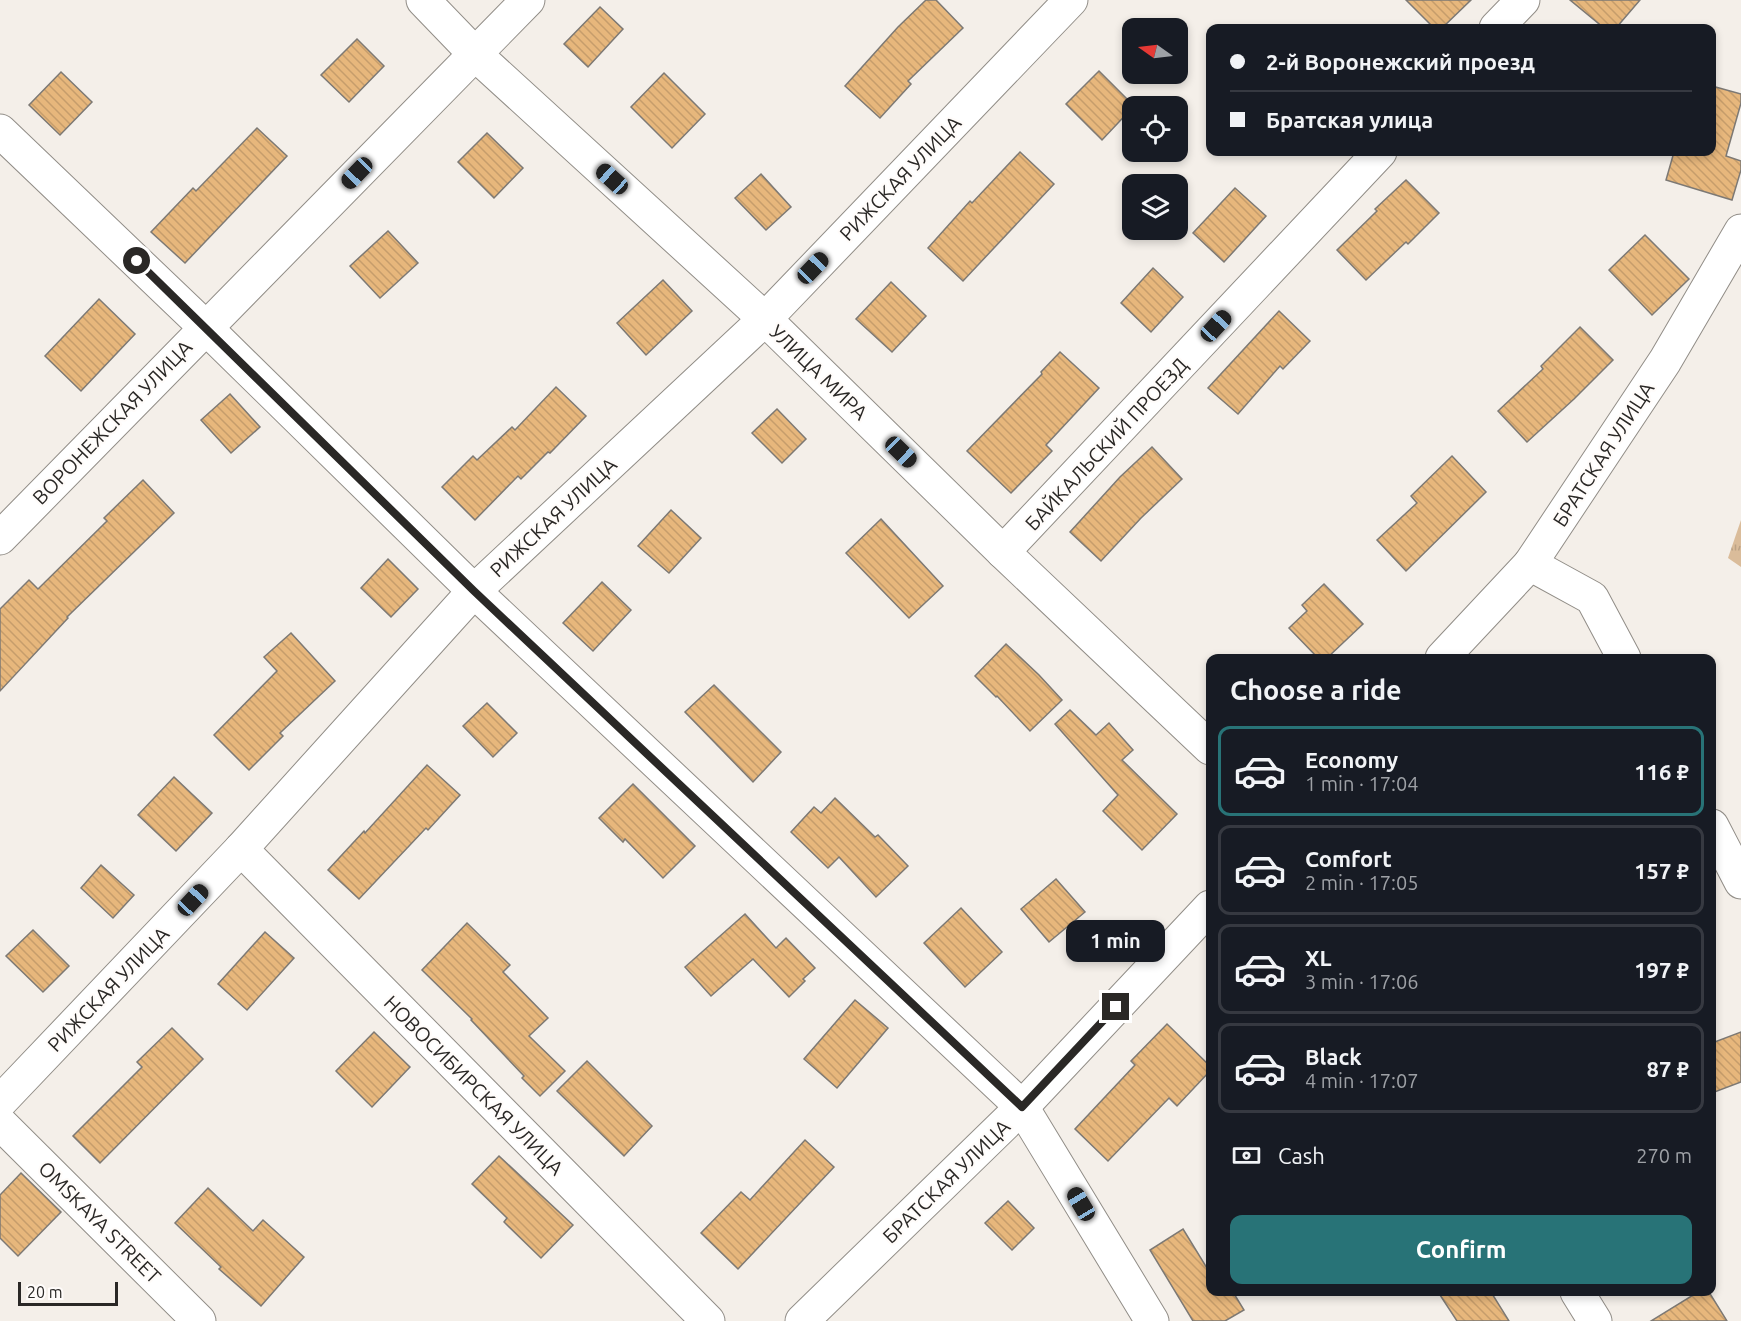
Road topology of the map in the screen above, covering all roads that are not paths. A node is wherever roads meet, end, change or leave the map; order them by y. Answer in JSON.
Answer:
{"nodes":[{"id":1,"x":423,"y":0,"type":"edge"},
{"id":2,"x":528,"y":0,"type":"edge"},
{"id":3,"x":1071,"y":0,"type":"edge"},
{"id":4,"x":1523,"y":0,"type":"edge"},
{"id":5,"x":1500,"y":24,"type":"edge"},
{"id":6,"x":476,"y":54,"type":"junction"},
{"id":7,"x":0,"y":131,"type":"edge"},
{"id":8,"x":1376,"y":156,"type":"edge"},
{"id":9,"x":1741,"y":231,"type":"edge"},
{"id":10,"x":765,"y":319,"type":"junction"},
{"id":11,"x":205,"y":327,"type":"junction"},
{"id":12,"x":0,"y":538,"type":"edge"},
{"id":13,"x":1004,"y":552,"type":"junction"},
{"id":14,"x":1530,"y":564,"type":"junction"},
{"id":15,"x":474,"y":591,"type":"junction"},
{"id":16,"x":1446,"y":654,"type":"edge"},
{"id":17,"x":1622,"y":654,"type":"edge"},
{"id":18,"x":1206,"y":744,"type":"edge"},
{"id":19,"x":1716,"y":834,"type":"edge"},
{"id":20,"x":241,"y":849,"type":"junction"},
{"id":21,"x":1741,"y":882,"type":"edge"},
{"id":22,"x":1206,"y":911,"type":"edge"},
{"id":23,"x":0,"y":1102,"type":"edge"},
{"id":24,"x":1022,"y":1107,"type":"junction"},
{"id":25,"x":0,"y":1123,"type":"edge"},
{"id":26,"x":1579,"y":1296,"type":"edge"},
{"id":27,"x":199,"y":1321,"type":"edge"},
{"id":28,"x":708,"y":1321,"type":"edge"},
{"id":29,"x":802,"y":1321,"type":"edge"},
{"id":30,"x":1152,"y":1321,"type":"edge"},
{"id":31,"x":1595,"y":1321,"type":"edge"}],
"edges":[{"from":1,"to":6,"type":"street","name":"УЛИЦА МИРА"},
{"from":2,"to":6,"type":"street","name":"ВОРОНЕЖСКАЯ УЛИЦА"},
{"from":3,"to":10,"type":"street","name":"РИЖСКАЯ УЛИЦА"},
{"from":4,"to":5,"type":"street"},
{"from":6,"to":10,"type":"street","name":"УЛИЦА МИРА"},
{"from":6,"to":11,"type":"street","name":"ВОРОНЕЖСКАЯ УЛИЦА"},
{"from":7,"to":11,"type":"street"},
{"from":8,"to":13,"type":"street","name":"БАЙКАЛЬСКИЙ ПРОЕЗД"},
{"from":9,"to":14,"type":"street","name":"БРАТСКАЯ УЛИЦА"},
{"from":10,"to":13,"type":"street","name":"УЛИЦА МИРА"},
{"from":10,"to":15,"type":"street","name":"РИЖСКАЯ УЛИЦА"},
{"from":11,"to":12,"type":"street","name":"ВОРОНЕЖСКАЯ УЛИЦА"},
{"from":11,"to":15,"type":"street"},
{"from":13,"to":18,"type":"street","name":"УЛИЦА МИРА"},
{"from":14,"to":16,"type":"street","name":"БРАТСКАЯ УЛИЦА"},
{"from":14,"to":17,"type":"street"},
{"from":15,"to":20,"type":"street","name":"РИЖСКАЯ УЛИЦА"},
{"from":15,"to":24,"type":"street"},
{"from":19,"to":21,"type":"street"},
{"from":20,"to":23,"type":"street","name":"РИЖСКАЯ УЛИЦА"},
{"from":20,"to":28,"type":"street","name":"НОВОСИБИРСКАЯ УЛИЦА"},
{"from":22,"to":24,"type":"street","name":"БРАТСКАЯ УЛИЦА"},
{"from":24,"to":29,"type":"street","name":"БРАТСКАЯ УЛИЦА"},
{"from":24,"to":30,"type":"street"},
{"from":25,"to":27,"type":"street","name":"OMSKAYA STREET"},
{"from":26,"to":31,"type":"street"}]}
